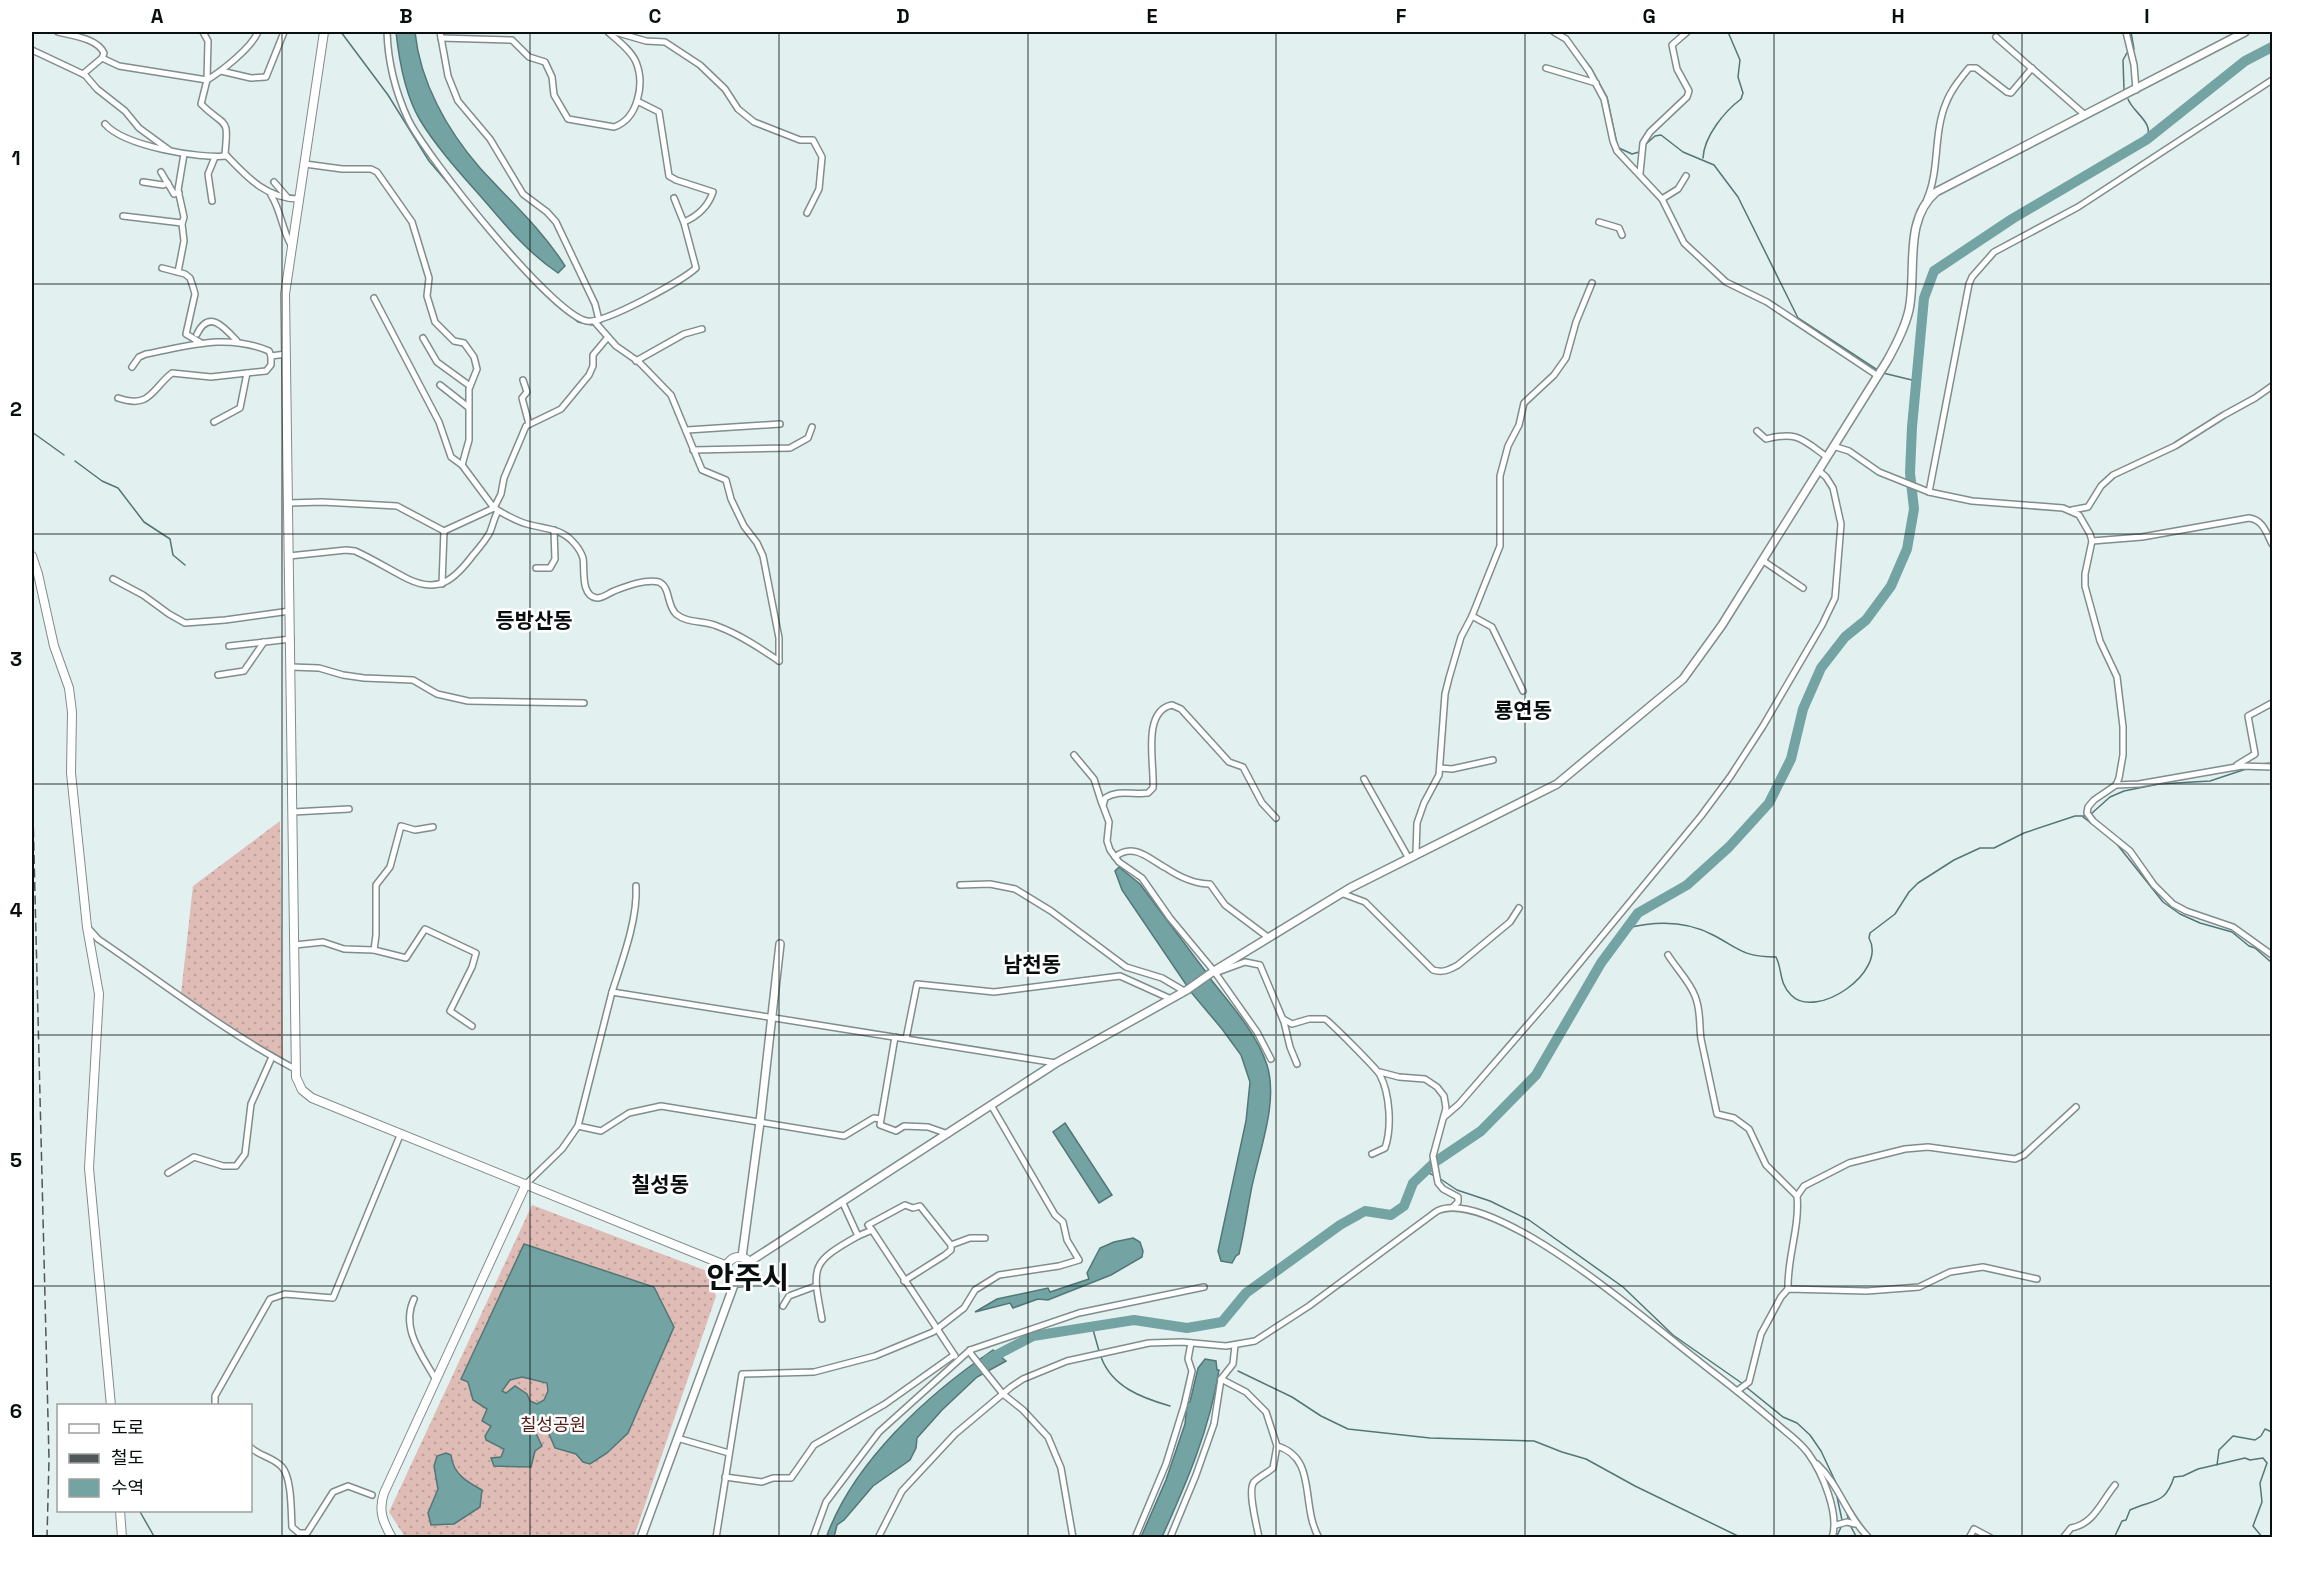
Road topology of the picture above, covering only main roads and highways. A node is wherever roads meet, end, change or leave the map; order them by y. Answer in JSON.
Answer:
{"nodes":[{"id":1,"x":324,"y":32,"type":"edge"},
{"id":2,"x":2245,"y":32,"type":"edge"},
{"id":3,"x":32,"y":556,"type":"edge"},
{"id":4,"x":780,"y":944,"type":"dead end"},
{"id":5,"x":526,"y":1184,"type":"junction"},
{"id":6,"x":746,"y":1259,"type":"junction"},
{"id":7,"x":727,"y":1266,"type":"junction"},
{"id":8,"x":735,"y":1282,"type":"junction"},
{"id":9,"x":111,"y":1404,"type":"edge"},
{"id":10,"x":120,"y":1512,"type":"edge"},
{"id":11,"x":122,"y":1538,"type":"edge"},
{"id":12,"x":392,"y":1538,"type":"edge"},
{"id":13,"x":641,"y":1538,"type":"edge"}],
"edges":[{"from":1,"to":5,"type":"main road"},
{"from":2,"to":6,"type":"main road"},
{"from":3,"to":9,"type":"main road"},
{"from":4,"to":6,"type":"main road"},
{"from":5,"to":7,"type":"main road"},
{"from":5,"to":12,"type":"main road"},
{"from":6,"to":7,"type":"main road"},
{"from":6,"to":8,"type":"main road"},
{"from":7,"to":8,"type":"main road"},
{"from":8,"to":13,"type":"main road"},
{"from":10,"to":11,"type":"main road"}]}
